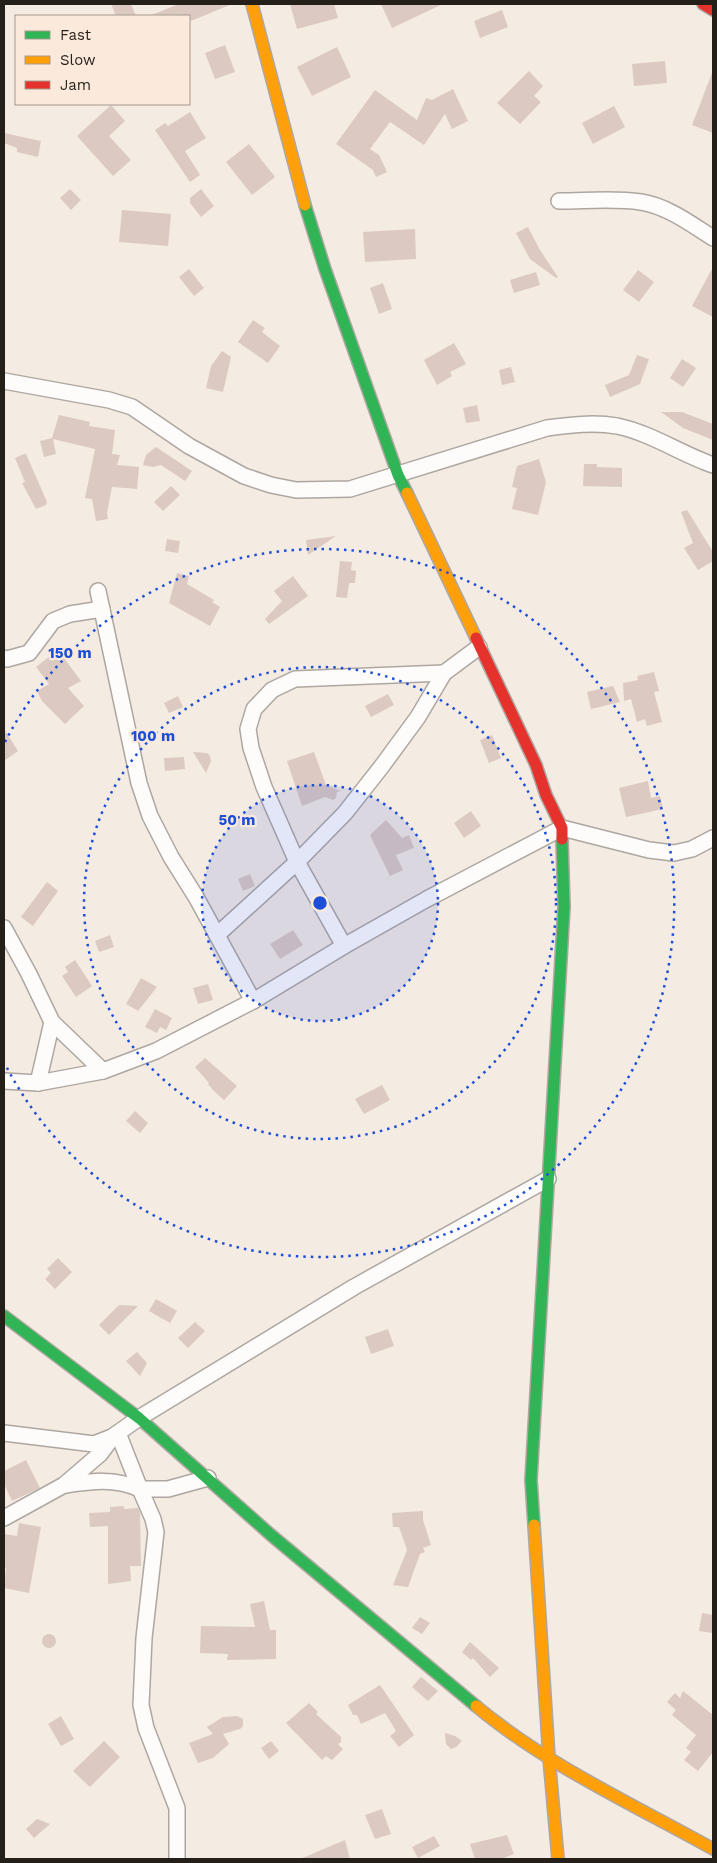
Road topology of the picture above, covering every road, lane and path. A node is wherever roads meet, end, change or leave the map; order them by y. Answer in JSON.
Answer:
{"nodes":[{"id":1,"x":252,"y":4,"type":"edge"},
{"id":2,"x":703,"y":4,"type":"edge"},
{"id":3,"x":713,"y":10,"type":"edge"},
{"id":4,"x":559,"y":201,"type":"dead end"},
{"id":5,"x":713,"y":238,"type":"edge"},
{"id":6,"x":4,"y":381,"type":"edge"},
{"id":7,"x":713,"y":465,"type":"edge"},
{"id":8,"x":398,"y":475,"type":"junction"},
{"id":9,"x":98,"y":591,"type":"dead end"},
{"id":10,"x":102,"y":609,"type":"junction"},
{"id":11,"x":480,"y":647,"type":"junction"},
{"id":12,"x":4,"y":658,"type":"edge"},
{"id":13,"x":444,"y":672,"type":"junction"},
{"id":14,"x":562,"y":828,"type":"junction"},
{"id":15,"x":713,"y":838,"type":"edge"},
{"id":16,"x":297,"y":862,"type":"junction"},
{"id":17,"x":4,"y":928,"type":"edge"},
{"id":18,"x":217,"y":935,"type":"junction"},
{"id":19,"x":344,"y":946,"type":"junction"},
{"id":20,"x":252,"y":1002,"type":"junction"},
{"id":21,"x":52,"y":1022,"type":"junction"},
{"id":22,"x":103,"y":1071,"type":"junction"},
{"id":23,"x":4,"y":1081,"type":"edge"},
{"id":24,"x":38,"y":1083,"type":"junction"},
{"id":25,"x":548,"y":1179,"type":"junction"},
{"id":26,"x":4,"y":1316,"type":"edge"},
{"id":27,"x":139,"y":1418,"type":"junction"},
{"id":28,"x":4,"y":1433,"type":"edge"},
{"id":29,"x":115,"y":1435,"type":"junction"},
{"id":30,"x":208,"y":1478,"type":"junction"},
{"id":31,"x":64,"y":1485,"type":"junction"},
{"id":32,"x":140,"y":1488,"type":"junction"},
{"id":33,"x":4,"y":1518,"type":"edge"},
{"id":34,"x":549,"y":1758,"type":"junction"},
{"id":35,"x":713,"y":1850,"type":"edge"},
{"id":36,"x":177,"y":1859,"type":"edge"},
{"id":37,"x":558,"y":1859,"type":"edge"}],
"edges":[{"from":1,"to":8,"type":"street"},
{"from":2,"to":3,"type":"street"},
{"from":4,"to":5,"type":"street"},
{"from":6,"to":8,"type":"street"},
{"from":7,"to":8,"type":"street"},
{"from":8,"to":11,"type":"street"},
{"from":9,"to":10,"type":"street"},
{"from":10,"to":12,"type":"street"},
{"from":10,"to":18,"type":"street"},
{"from":11,"to":13,"type":"street"},
{"from":11,"to":14,"type":"street"},
{"from":13,"to":16,"type":"street"},
{"from":13,"to":16,"type":"street"},
{"from":14,"to":15,"type":"street"},
{"from":14,"to":19,"type":"street"},
{"from":14,"to":25,"type":"street"},
{"from":16,"to":18,"type":"street"},
{"from":16,"to":19,"type":"street"},
{"from":17,"to":21,"type":"street"},
{"from":18,"to":20,"type":"street"},
{"from":19,"to":20,"type":"street"},
{"from":20,"to":22,"type":"street"},
{"from":21,"to":22,"type":"street"},
{"from":21,"to":24,"type":"street"},
{"from":22,"to":24,"type":"street"},
{"from":23,"to":24,"type":"street"},
{"from":25,"to":27,"type":"street"},
{"from":25,"to":34,"type":"street"},
{"from":26,"to":27,"type":"street"},
{"from":27,"to":29,"type":"street"},
{"from":27,"to":30,"type":"street"},
{"from":28,"to":29,"type":"street"},
{"from":29,"to":31,"type":"street"},
{"from":29,"to":32,"type":"street"},
{"from":30,"to":32,"type":"street"},
{"from":30,"to":34,"type":"street"},
{"from":31,"to":32,"type":"street"},
{"from":31,"to":33,"type":"street"},
{"from":32,"to":36,"type":"street"},
{"from":34,"to":35,"type":"street"},
{"from":34,"to":37,"type":"street"}]}
